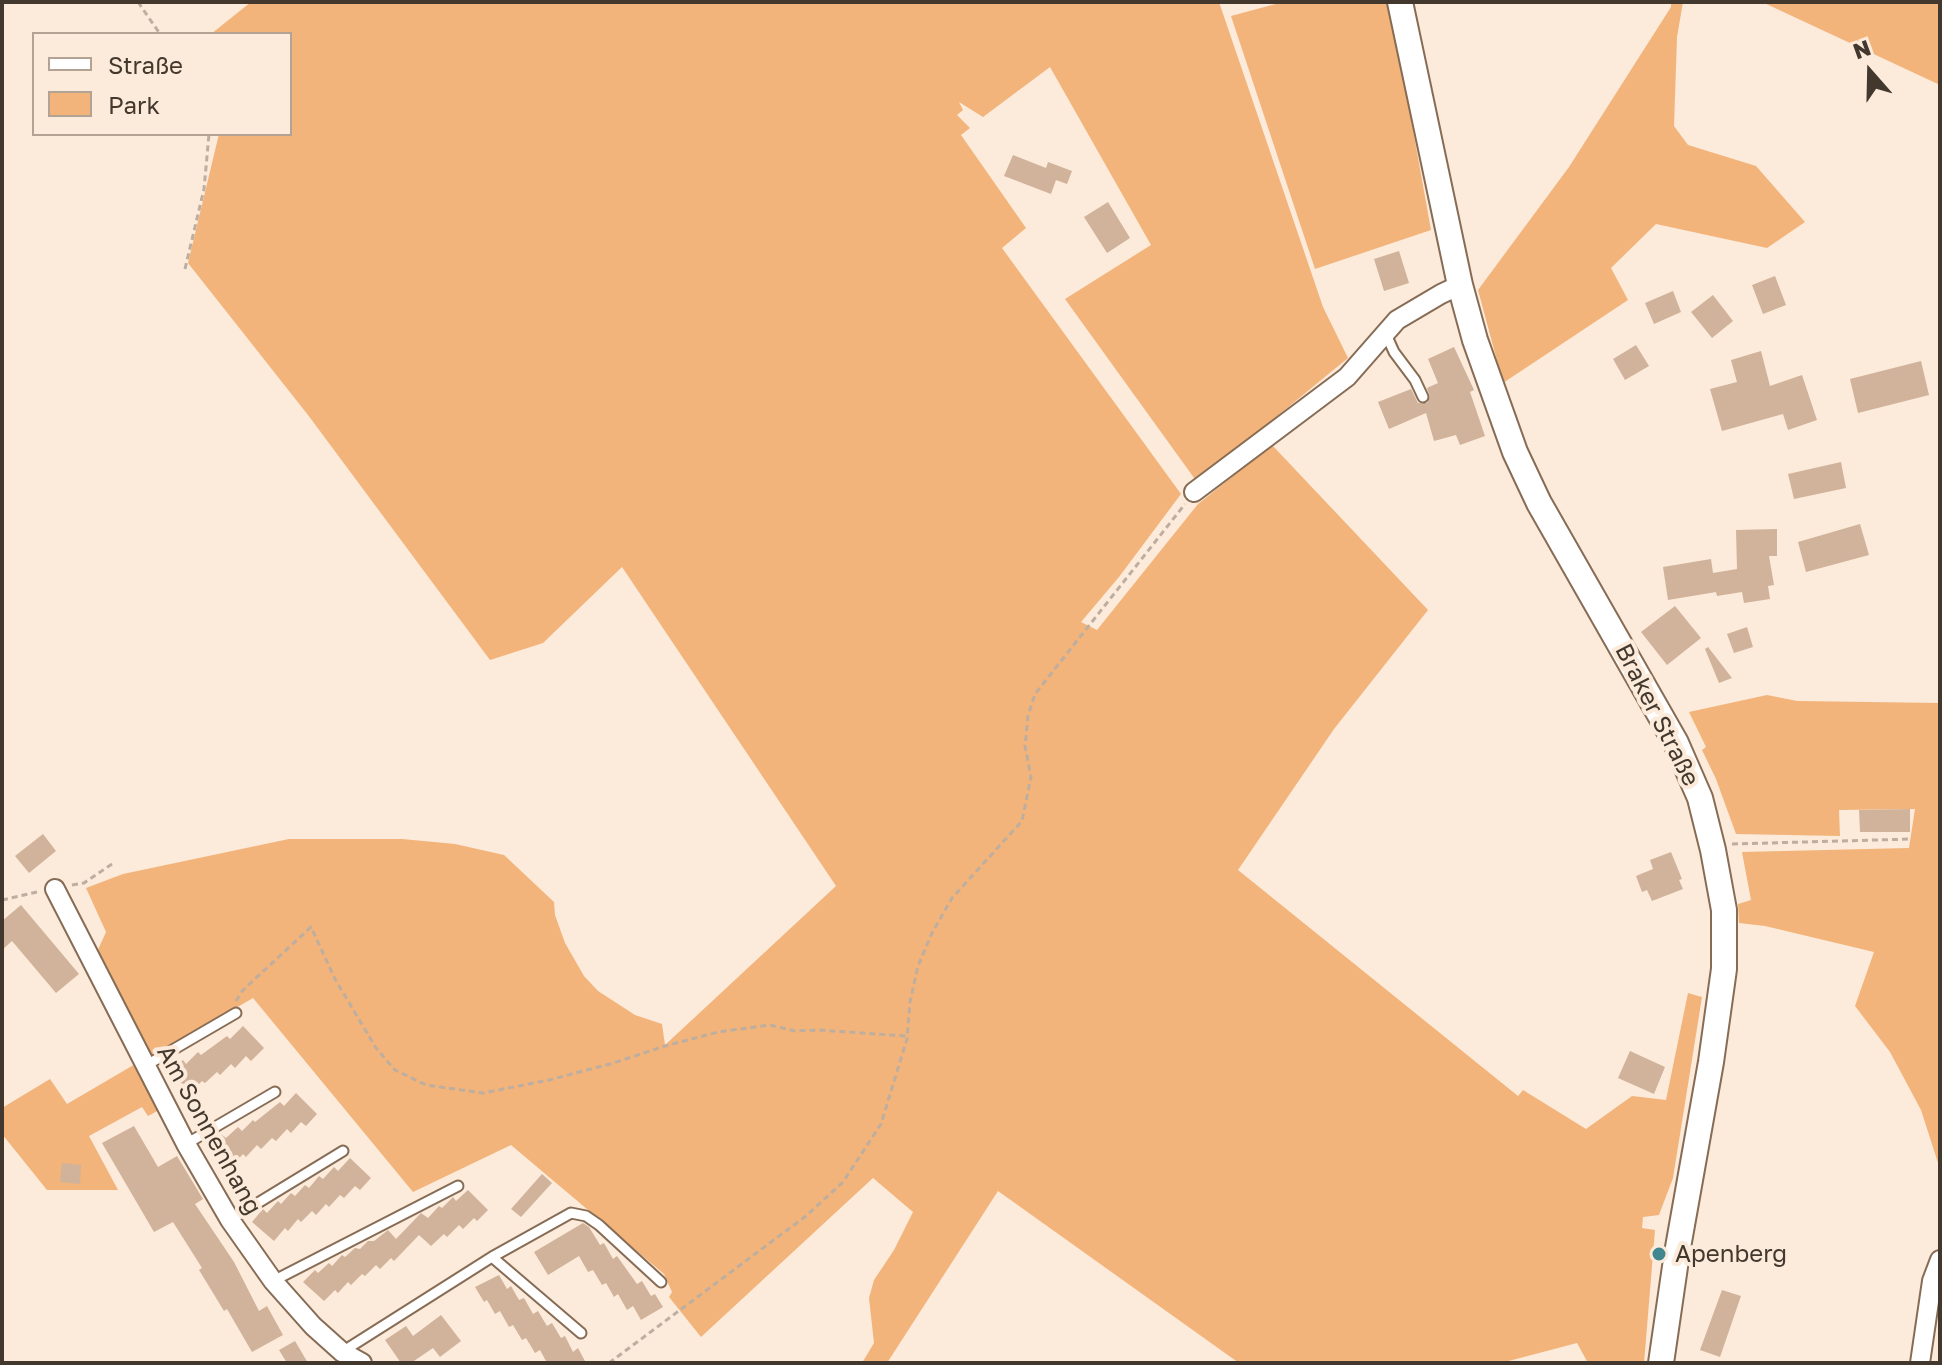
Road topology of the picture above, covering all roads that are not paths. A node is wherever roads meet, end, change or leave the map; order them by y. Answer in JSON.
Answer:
{"nodes":[{"id":1,"x":1400,"y":2,"type":"edge"},
{"id":2,"x":1460,"y":285,"type":"junction"},
{"id":3,"x":1385,"y":332,"type":"junction"},
{"id":4,"x":1423,"y":397,"type":"dead end"},
{"id":5,"x":1194,"y":492,"type":"road end"},
{"id":6,"x":55,"y":889,"type":"dead end"},
{"id":7,"x":236,"y":1013,"type":"road end"},
{"id":8,"x":145,"y":1066,"type":"junction"},
{"id":9,"x":275,"y":1092,"type":"dead end"},
{"id":10,"x":186,"y":1144,"type":"junction"},
{"id":11,"x":343,"y":1151,"type":"dead end"},
{"id":12,"x":458,"y":1186,"type":"dead end"},
{"id":13,"x":230,"y":1220,"type":"junction"},
{"id":14,"x":492,"y":1257,"type":"junction"},
{"id":15,"x":1940,"y":1260,"type":"edge"},
{"id":16,"x":273,"y":1281,"type":"junction"},
{"id":17,"x":661,"y":1282,"type":"dead end"},
{"id":18,"x":581,"y":1333,"type":"dead end"},
{"id":19,"x":342,"y":1352,"type":"junction"},
{"id":20,"x":362,"y":1363,"type":"edge"},
{"id":21,"x":1661,"y":1363,"type":"edge"},
{"id":22,"x":1920,"y":1363,"type":"edge"}],
"edges":[{"from":1,"to":2,"type":"street","name":"Braker Straße"},
{"from":2,"to":3,"type":"street"},
{"from":2,"to":21,"type":"street","name":"Braker Straße"},
{"from":3,"to":4,"type":"lane"},
{"from":3,"to":5,"type":"street"},
{"from":6,"to":8,"type":"street","name":"Am Sonnenhang"},
{"from":7,"to":8,"type":"lane"},
{"from":8,"to":10,"type":"street","name":"Am Sonnenhang"},
{"from":9,"to":10,"type":"lane"},
{"from":10,"to":13,"type":"street","name":"Am Sonnenhang"},
{"from":11,"to":13,"type":"lane"},
{"from":12,"to":16,"type":"lane"},
{"from":13,"to":16,"type":"street","name":"Am Sonnenhang"},
{"from":14,"to":17,"type":"lane"},
{"from":14,"to":18,"type":"lane"},
{"from":14,"to":19,"type":"lane"},
{"from":15,"to":22,"type":"street"},
{"from":16,"to":19,"type":"street","name":"Am Sonnenhang"},
{"from":19,"to":20,"type":"street","name":"Am Sonnenhang"}]}
